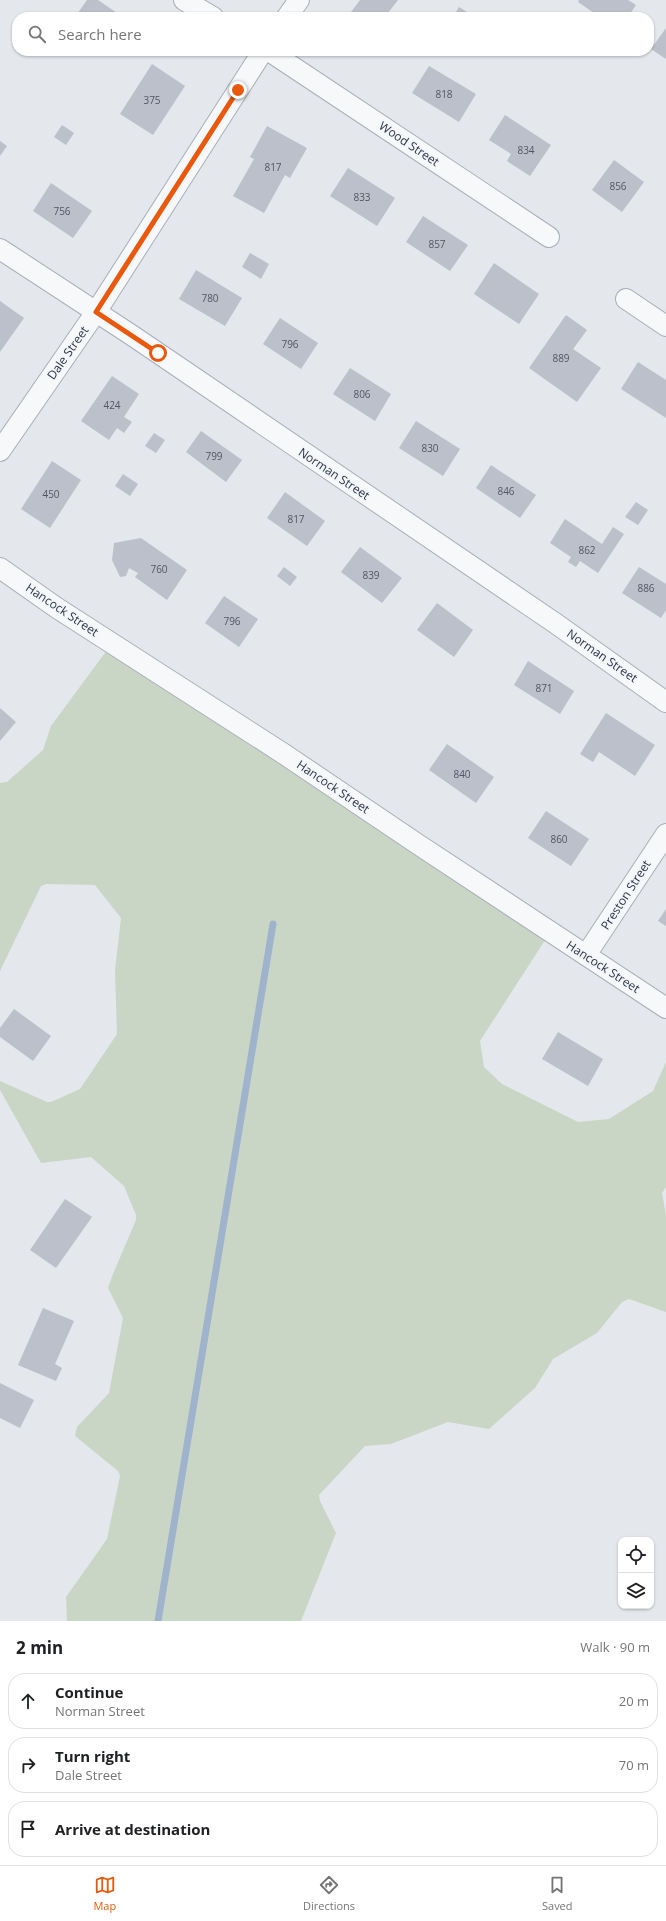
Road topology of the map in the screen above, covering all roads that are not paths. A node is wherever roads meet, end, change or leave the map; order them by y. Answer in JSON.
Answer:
{"nodes":[{"id":1,"x":184,"y":0,"type":"edge"},
{"id":2,"x":299,"y":0,"type":"edge"},
{"id":3,"x":204,"y":12,"type":"edge"},
{"id":4,"x":291,"y":12,"type":"edge"},
{"id":5,"x":260,"y":56,"type":"edge"},
{"id":6,"x":277,"y":56,"type":"edge"},
{"id":7,"x":550,"y":237,"type":"dead end"},
{"id":8,"x":0,"y":249,"type":"edge"},
{"id":9,"x":626,"y":299,"type":"dead end"},
{"id":10,"x":96,"y":312,"type":"junction"},
{"id":11,"x":666,"y":326,"type":"edge"},
{"id":12,"x":0,"y":451,"type":"edge"},
{"id":13,"x":0,"y":568,"type":"edge"},
{"id":14,"x":666,"y":702,"type":"edge"},
{"id":15,"x":666,"y":834,"type":"edge"},
{"id":16,"x":586,"y":956,"type":"junction"},
{"id":17,"x":666,"y":1008,"type":"edge"}],
"edges":[{"from":1,"to":3,"type":"street"},
{"from":2,"to":4,"type":"street"},
{"from":5,"to":10,"type":"street","name":"Dale Street"},
{"from":6,"to":7,"type":"street","name":"Wood Street"},
{"from":8,"to":10,"type":"street","name":"Norman Street"},
{"from":9,"to":11,"type":"street"},
{"from":10,"to":12,"type":"street","name":"Dale Street"},
{"from":10,"to":14,"type":"street","name":"Norman Street"},
{"from":13,"to":16,"type":"street","name":"Hancock Street"},
{"from":15,"to":16,"type":"street","name":"Preston Street"},
{"from":16,"to":17,"type":"street","name":"Hancock Street"}]}
